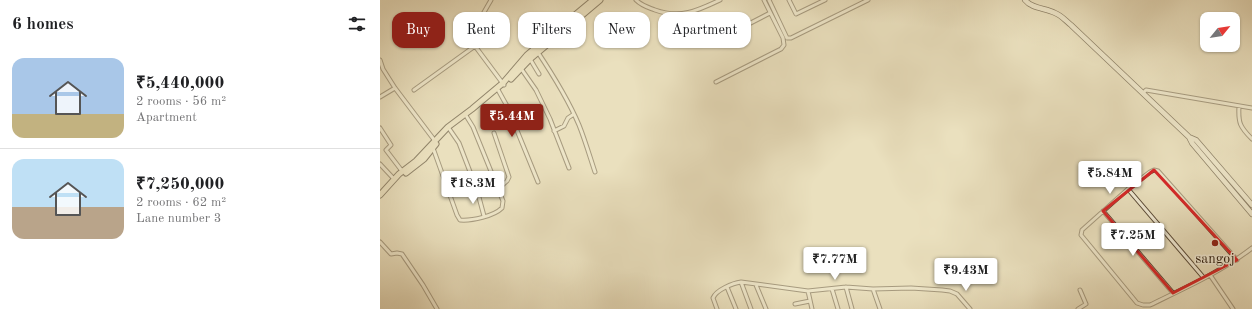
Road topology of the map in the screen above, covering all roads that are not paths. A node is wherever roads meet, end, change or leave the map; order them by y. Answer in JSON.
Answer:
{"nodes":[{"id":1,"x":491,"y":0,"type":"edge"},
{"id":2,"x":593,"y":0,"type":"edge"},
{"id":3,"x":600,"y":0,"type":"edge"},
{"id":4,"x":636,"y":0,"type":"edge"},
{"id":5,"x":720,"y":0,"type":"edge"},
{"id":6,"x":764,"y":0,"type":"edge"},
{"id":7,"x":770,"y":0,"type":"edge"},
{"id":8,"x":789,"y":0,"type":"edge"},
{"id":9,"x":825,"y":0,"type":"edge"},
{"id":10,"x":868,"y":0,"type":"edge"},
{"id":11,"x":1025,"y":0,"type":"edge"},
{"id":12,"x":484,"y":12,"type":"edge"},
{"id":13,"x":581,"y":12,"type":"edge"},
{"id":14,"x":584,"y":12,"type":"edge"},
{"id":15,"x":770,"y":13,"type":"junction"},
{"id":16,"x":751,"y":23,"type":"edge"},
{"id":17,"x":472,"y":48,"type":"edge"},
{"id":18,"x":476,"y":48,"type":"edge"},
{"id":19,"x":539,"y":48,"type":"edge"},
{"id":20,"x":537,"y":50,"type":"junction"},
{"id":21,"x":530,"y":59,"type":"junction"},
{"id":22,"x":380,"y":60,"type":"edge"},
{"id":23,"x":520,"y":66,"type":"junction"},
{"id":24,"x":381,"y":70,"type":"edge"},
{"id":25,"x":539,"y":74,"type":"dead end"},
{"id":26,"x":716,"y":82,"type":"dead end"},
{"id":27,"x":503,"y":84,"type":"junction"},
{"id":28,"x":395,"y":88,"type":"junction"},
{"id":29,"x":498,"y":89,"type":"junction"},
{"id":30,"x":414,"y":90,"type":"dead end"},
{"id":31,"x":1143,"y":93,"type":"junction"},
{"id":32,"x":380,"y":97,"type":"edge"},
{"id":33,"x":1239,"y":106,"type":"junction"},
{"id":34,"x":1252,"y":108,"type":"edge"},
{"id":35,"x":574,"y":114,"type":"junction"},
{"id":36,"x":466,"y":115,"type":"junction"},
{"id":37,"x":380,"y":128,"type":"edge"},
{"id":38,"x":448,"y":128,"type":"junction"},
{"id":39,"x":554,"y":131,"type":"junction"},
{"id":40,"x":494,"y":133,"type":"dead end"},
{"id":41,"x":1189,"y":137,"type":"junction"},
{"id":42,"x":1252,"y":139,"type":"edge"},
{"id":43,"x":436,"y":142,"type":"junction"},
{"id":44,"x":433,"y":148,"type":"junction"},
{"id":45,"x":380,"y":164,"type":"edge"},
{"id":46,"x":570,"y":168,"type":"dead end"},
{"id":47,"x":595,"y":172,"type":"dead end"},
{"id":48,"x":403,"y":173,"type":"junction"},
{"id":49,"x":393,"y":182,"type":"junction"},
{"id":50,"x":538,"y":182,"type":"dead end"},
{"id":51,"x":498,"y":189,"type":"junction"},
{"id":52,"x":1128,"y":189,"type":"junction"},
{"id":53,"x":380,"y":195,"type":"edge"},
{"id":54,"x":1252,"y":205,"type":"edge"},
{"id":55,"x":1103,"y":211,"type":"junction"},
{"id":56,"x":1252,"y":214,"type":"edge"},
{"id":57,"x":484,"y":216,"type":"junction"},
{"id":58,"x":380,"y":242,"type":"edge"},
{"id":59,"x":1252,"y":248,"type":"edge"},
{"id":60,"x":1237,"y":260,"type":"junction"},
{"id":61,"x":1210,"y":275,"type":"junction"},
{"id":62,"x":1204,"y":278,"type":"junction"},
{"id":63,"x":741,"y":282,"type":"junction"},
{"id":64,"x":756,"y":285,"type":"junction"},
{"id":65,"x":727,"y":287,"type":"junction"},
{"id":66,"x":846,"y":287,"type":"junction"},
{"id":67,"x":832,"y":288,"type":"junction"},
{"id":68,"x":873,"y":289,"type":"junction"},
{"id":69,"x":1080,"y":290,"type":"dead end"},
{"id":70,"x":808,"y":291,"type":"junction"},
{"id":71,"x":1173,"y":293,"type":"junction"},
{"id":72,"x":810,"y":301,"type":"junction"},
{"id":73,"x":795,"y":304,"type":"dead end"},
{"id":74,"x":437,"y":309,"type":"edge"},
{"id":75,"x":718,"y":309,"type":"edge"},
{"id":76,"x":736,"y":309,"type":"edge"},
{"id":77,"x":751,"y":309,"type":"edge"},
{"id":78,"x":766,"y":309,"type":"edge"},
{"id":79,"x":812,"y":309,"type":"edge"},
{"id":80,"x":838,"y":309,"type":"edge"},
{"id":81,"x":852,"y":309,"type":"edge"},
{"id":82,"x":880,"y":309,"type":"edge"},
{"id":83,"x":970,"y":309,"type":"edge"},
{"id":84,"x":1078,"y":309,"type":"edge"},
{"id":85,"x":1233,"y":309,"type":"edge"}],
"edges":[{"from":1,"to":12,"type":"street"},
{"from":2,"to":13,"type":"main road"},
{"from":3,"to":14,"type":"main road"},
{"from":4,"to":5,"type":"street"},
{"from":6,"to":15,"type":"street"},
{"from":7,"to":10,"type":"street"},
{"from":8,"to":9,"type":"street"},
{"from":11,"to":31,"type":"main road"},
{"from":15,"to":16,"type":"street"},
{"from":15,"to":26,"type":"street"},
{"from":17,"to":30,"type":"street"},
{"from":18,"to":27,"type":"street"},
{"from":19,"to":20,"type":"main road"},
{"from":20,"to":21,"type":"main road"},
{"from":20,"to":23,"type":"main road"},
{"from":20,"to":35,"type":"street"},
{"from":21,"to":23,"type":"main road"},
{"from":21,"to":25,"type":"street"},
{"from":22,"to":24,"type":"street"},
{"from":23,"to":27,"type":"main road"},
{"from":23,"to":39,"type":"street"},
{"from":24,"to":28,"type":"street"},
{"from":27,"to":29,"type":"main road"},
{"from":28,"to":32,"type":"street"},
{"from":28,"to":43,"type":"street"},
{"from":29,"to":36,"type":"main road"},
{"from":29,"to":50,"type":"street"},
{"from":31,"to":33,"type":"street"},
{"from":31,"to":41,"type":"main road"},
{"from":33,"to":34,"type":"street"},
{"from":33,"to":42,"type":"street"},
{"from":35,"to":39,"type":"street"},
{"from":35,"to":47,"type":"street"},
{"from":36,"to":38,"type":"main road"},
{"from":36,"to":51,"type":"street"},
{"from":37,"to":48,"type":"street"},
{"from":38,"to":43,"type":"main road"},
{"from":38,"to":57,"type":"street"},
{"from":39,"to":46,"type":"street"},
{"from":40,"to":51,"type":"street"},
{"from":41,"to":54,"type":"main road"},
{"from":41,"to":56,"type":"main road"},
{"from":43,"to":44,"type":"main road"},
{"from":43,"to":48,"type":"main road"},
{"from":44,"to":48,"type":"main road"},
{"from":44,"to":57,"type":"street"},
{"from":45,"to":49,"type":"street"},
{"from":48,"to":49,"type":"main road"},
{"from":49,"to":53,"type":"main road"},
{"from":51,"to":57,"type":"street"},
{"from":52,"to":55,"type":"street"},
{"from":52,"to":60,"type":"street"},
{"from":52,"to":62,"type":"street"},
{"from":55,"to":71,"type":"street"},
{"from":55,"to":71,"type":"street"},
{"from":58,"to":74,"type":"street"},
{"from":59,"to":60,"type":"street"},
{"from":60,"to":61,"type":"street"},
{"from":61,"to":62,"type":"street"},
{"from":61,"to":85,"type":"street"},
{"from":62,"to":71,"type":"street"},
{"from":63,"to":64,"type":"street"},
{"from":63,"to":65,"type":"street"},
{"from":63,"to":77,"type":"street"},
{"from":64,"to":70,"type":"street"},
{"from":64,"to":78,"type":"street"},
{"from":65,"to":75,"type":"street"},
{"from":65,"to":76,"type":"street"},
{"from":66,"to":67,"type":"street"},
{"from":66,"to":68,"type":"street"},
{"from":66,"to":81,"type":"street"},
{"from":67,"to":70,"type":"street"},
{"from":67,"to":80,"type":"street"},
{"from":68,"to":82,"type":"street"},
{"from":68,"to":83,"type":"street"},
{"from":69,"to":84,"type":"street"},
{"from":70,"to":72,"type":"street"},
{"from":72,"to":73,"type":"street"},
{"from":72,"to":79,"type":"street"}]}
